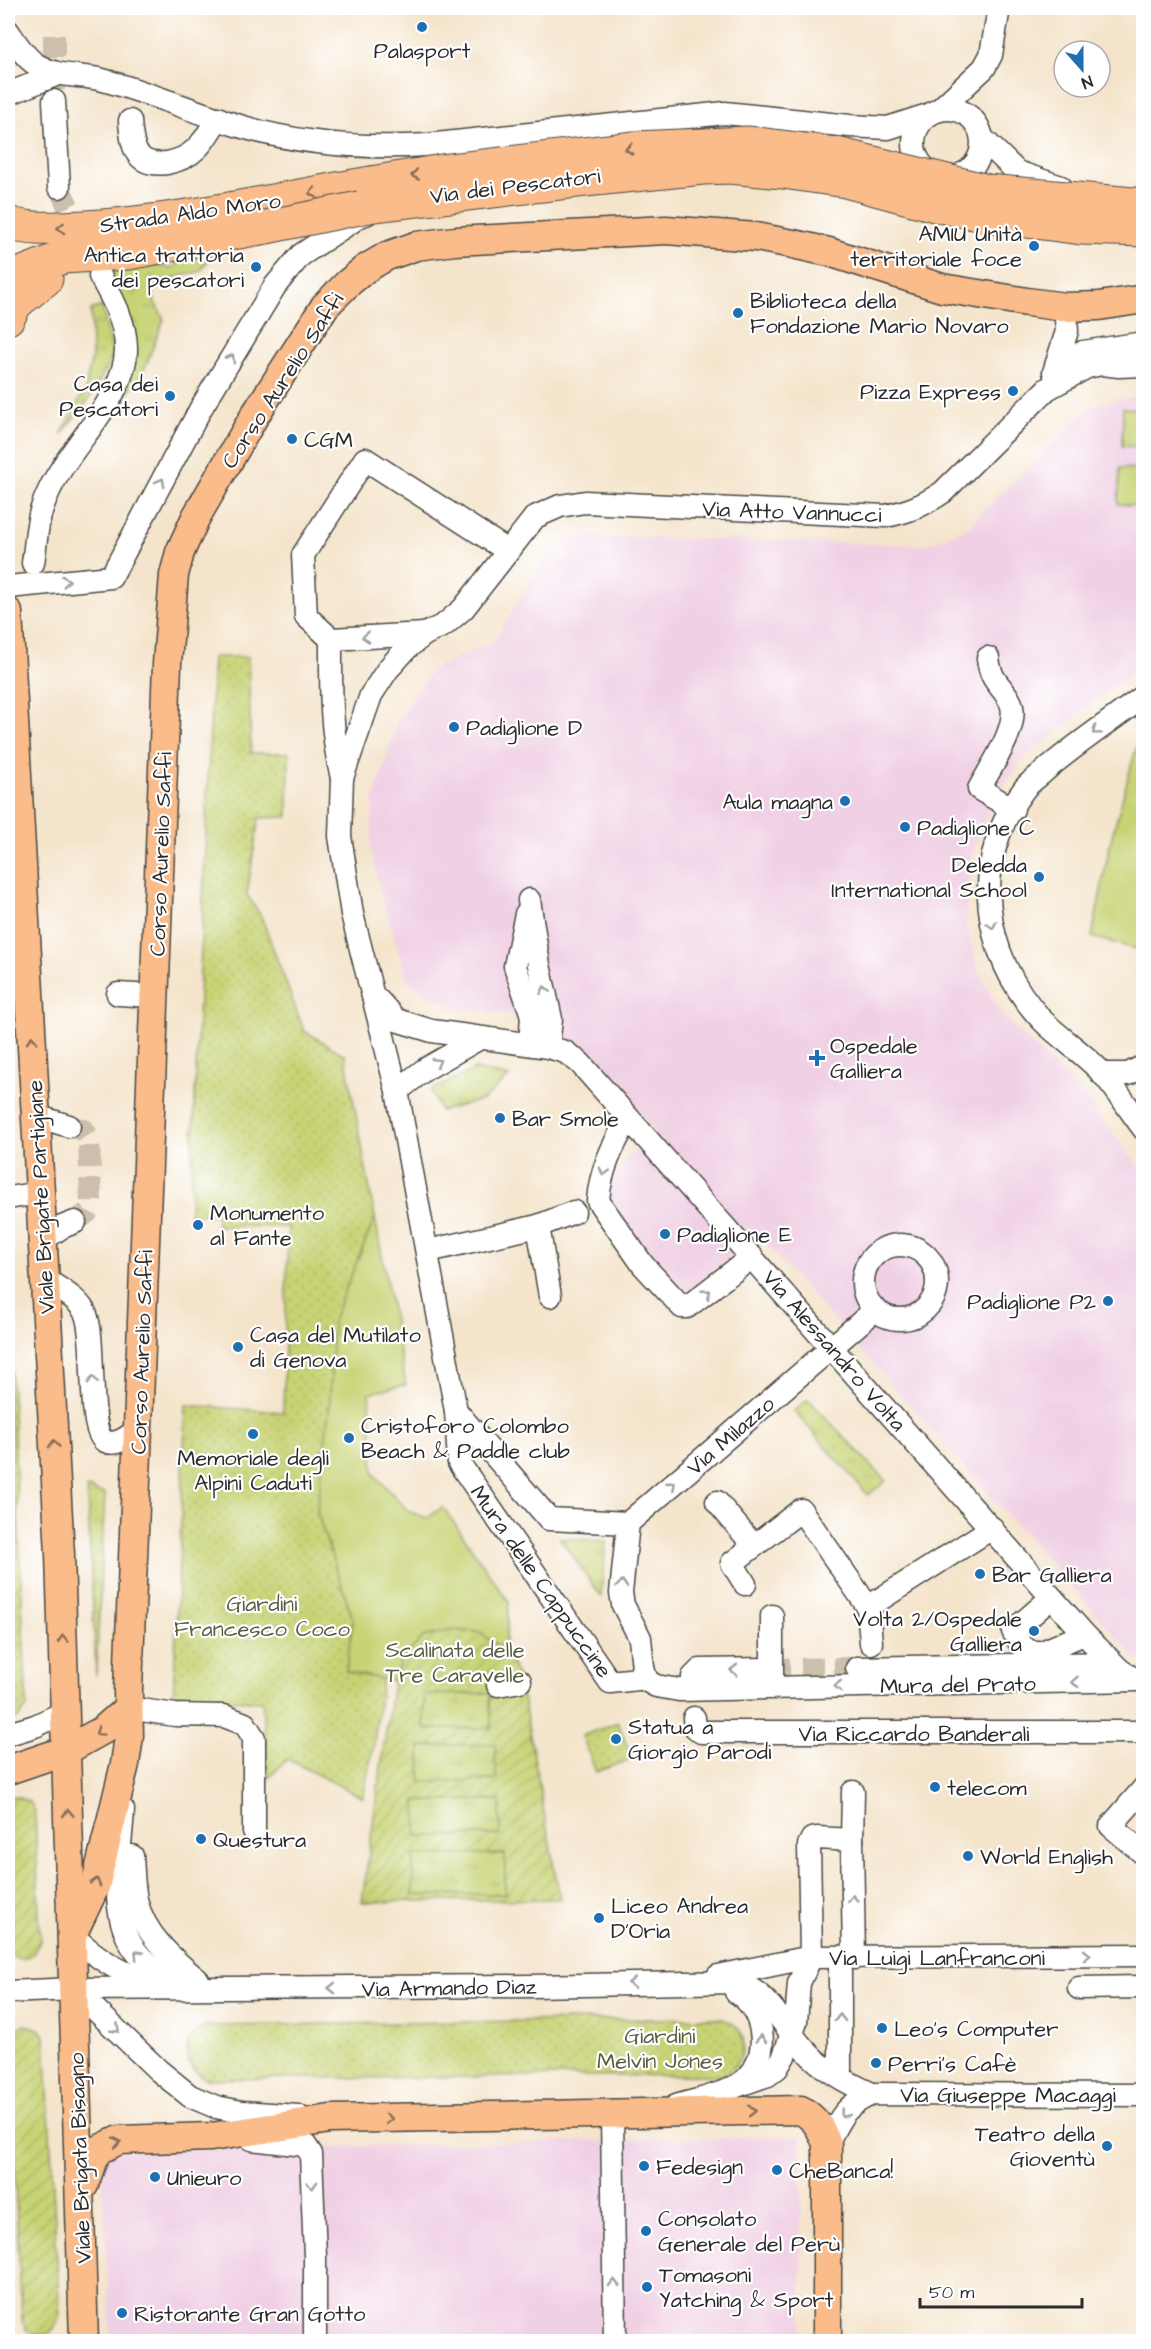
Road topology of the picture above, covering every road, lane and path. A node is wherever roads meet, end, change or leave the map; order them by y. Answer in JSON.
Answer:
{"nodes":[{"id":1,"x":999,"y":8,"type":"edge"},
{"id":2,"x":8,"y":31,"type":"edge"},
{"id":3,"x":58,"y":75,"type":"junction"},
{"id":4,"x":977,"y":75,"type":"junction"},
{"id":5,"x":8,"y":94,"type":"edge"},
{"id":6,"x":54,"y":101,"type":"tunnel mouth"},
{"id":7,"x":934,"y":113,"type":"junction"},
{"id":8,"x":219,"y":118,"type":"junction"},
{"id":9,"x":130,"y":121,"type":"dead end"},
{"id":10,"x":980,"y":132,"type":"junction"},
{"id":11,"x":966,"y":172,"type":"junction"},
{"id":12,"x":1017,"y":172,"type":"junction"},
{"id":13,"x":59,"y":187,"type":"tunnel mouth"},
{"id":14,"x":1143,"y":207,"type":"edge"},
{"id":15,"x":1143,"y":218,"type":"edge"},
{"id":16,"x":8,"y":223,"type":"edge"},
{"id":17,"x":1143,"y":230,"type":"edge"},
{"id":18,"x":128,"y":253,"type":"junction"},
{"id":19,"x":100,"y":276,"type":"dead end"},
{"id":20,"x":8,"y":284,"type":"edge"},
{"id":21,"x":1143,"y":298,"type":"edge"},
{"id":22,"x":8,"y":318,"type":"edge"},
{"id":23,"x":1066,"y":319,"type":"junction"},
{"id":24,"x":1143,"y":343,"type":"edge"},
{"id":25,"x":1093,"y":358,"type":"junction"},
{"id":26,"x":1058,"y":363,"type":"junction"},
{"id":27,"x":1143,"y":365,"type":"edge"},
{"id":28,"x":1047,"y":389,"type":"junction"},
{"id":29,"x":508,"y":551,"type":"junction"},
{"id":30,"x":33,"y":562,"type":"dead end"},
{"id":31,"x":8,"y":587,"type":"edge"},
{"id":32,"x":8,"y":612,"type":"edge"},
{"id":33,"x":424,"y":634,"type":"junction"},
{"id":34,"x":331,"y":639,"type":"junction"},
{"id":35,"x":988,"y":658,"type":"dead end"},
{"id":36,"x":1143,"y":696,"type":"edge"},
{"id":37,"x":342,"y":778,"type":"junction"},
{"id":38,"x":1012,"y":809,"type":"junction"},
{"id":39,"x":118,"y":994,"type":"dead end"},
{"id":40,"x":154,"y":996,"type":"junction"},
{"id":41,"x":374,"y":996,"type":"junction"},
{"id":42,"x":432,"y":1031,"type":"joint"},
{"id":43,"x":480,"y":1038,"type":"junction"},
{"id":44,"x":539,"y":1045,"type":"junction"},
{"id":45,"x":1143,"y":1066,"type":"edge"},
{"id":46,"x":1102,"y":1074,"type":"junction"},
{"id":47,"x":398,"y":1091,"type":"junction"},
{"id":48,"x":36,"y":1116,"type":"junction"},
{"id":49,"x":628,"y":1119,"type":"junction"},
{"id":50,"x":69,"y":1126,"type":"tunnel mouth"},
{"id":51,"x":1143,"y":1129,"type":"edge"},
{"id":52,"x":40,"y":1193,"type":"junction"},
{"id":53,"x":8,"y":1198,"type":"edge"},
{"id":54,"x":574,"y":1212,"type":"dead end"},
{"id":55,"x":75,"y":1222,"type":"tunnel mouth"},
{"id":56,"x":537,"y":1226,"type":"junction"},
{"id":57,"x":43,"y":1240,"type":"junction"},
{"id":58,"x":428,"y":1251,"type":"junction"},
{"id":59,"x":752,"y":1257,"type":"junction"},
{"id":60,"x":45,"y":1279,"type":"junction"},
{"id":61,"x":550,"y":1296,"type":"dead end"},
{"id":62,"x":875,"y":1310,"type":"dead end"},
{"id":63,"x":831,"y":1347,"type":"junction"},
{"id":64,"x":456,"y":1411,"type":"junction"},
{"id":65,"x":138,"y":1429,"type":"junction"},
{"id":66,"x":717,"y":1502,"type":"dead end"},
{"id":67,"x":628,"y":1523,"type":"junction"},
{"id":68,"x":992,"y":1528,"type":"junction"},
{"id":69,"x":754,"y":1546,"type":"junction"},
{"id":70,"x":745,"y":1584,"type":"dead end"},
{"id":71,"x":1051,"y":1598,"type":"junction"},
{"id":72,"x":868,"y":1607,"type":"junction"},
{"id":73,"x":772,"y":1616,"type":"dead end"},
{"id":74,"x":1084,"y":1634,"type":"junction"},
{"id":75,"x":871,"y":1642,"type":"dead end"},
{"id":76,"x":1112,"y":1663,"type":"junction"},
{"id":77,"x":643,"y":1668,"type":"junction"},
{"id":78,"x":857,"y":1668,"type":"tunnel mouth"},
{"id":79,"x":693,"y":1677,"type":"dead end"},
{"id":80,"x":770,"y":1678,"type":"junction"},
{"id":81,"x":1139,"y":1680,"type":"edge"},
{"id":82,"x":520,"y":1682,"type":"dead end"},
{"id":83,"x":498,"y":1685,"type":"dead end"},
{"id":84,"x":128,"y":1708,"type":"junction"},
{"id":85,"x":65,"y":1712,"type":"junction"},
{"id":86,"x":694,"y":1718,"type":"dead end"},
{"id":87,"x":1143,"y":1732,"type":"edge"},
{"id":88,"x":8,"y":1734,"type":"edge"},
{"id":89,"x":67,"y":1750,"type":"junction"},
{"id":90,"x":125,"y":1768,"type":"junction"},
{"id":91,"x":8,"y":1770,"type":"edge"},
{"id":92,"x":1143,"y":1788,"type":"edge"},
{"id":93,"x":853,"y":1792,"type":"dead end"},
{"id":94,"x":254,"y":1831,"type":"dead end"},
{"id":95,"x":852,"y":1840,"type":"junction"},
{"id":96,"x":1143,"y":1854,"type":"edge"},
{"id":97,"x":72,"y":1935,"type":"junction"},
{"id":98,"x":1143,"y":1955,"type":"edge"},
{"id":99,"x":811,"y":1958,"type":"junction"},
{"id":100,"x":847,"y":1958,"type":"junction"},
{"id":101,"x":691,"y":1982,"type":"junction"},
{"id":102,"x":1143,"y":1987,"type":"edge"},
{"id":103,"x":1079,"y":1988,"type":"dead end"},
{"id":104,"x":74,"y":1989,"type":"junction"},
{"id":105,"x":208,"y":1989,"type":"junction"},
{"id":106,"x":8,"y":1992,"type":"edge"},
{"id":107,"x":792,"y":2033,"type":"junction"},
{"id":108,"x":840,"y":2077,"type":"junction"},
{"id":109,"x":739,"y":2085,"type":"junction"},
{"id":110,"x":872,"y":2094,"type":"junction"},
{"id":111,"x":1143,"y":2095,"type":"edge"},
{"id":112,"x":654,"y":2113,"type":"junction"},
{"id":113,"x":612,"y":2114,"type":"junction"},
{"id":114,"x":330,"y":2119,"type":"junction"},
{"id":115,"x":211,"y":2137,"type":"junction"},
{"id":116,"x":827,"y":2144,"type":"junction"},
{"id":117,"x":79,"y":2205,"type":"junction"},
{"id":118,"x":81,"y":2336,"type":"edge"},
{"id":119,"x":315,"y":2342,"type":"edge"},
{"id":120,"x":615,"y":2342,"type":"edge"},
{"id":121,"x":827,"y":2342,"type":"edge"}],
"edges":[{"from":1,"to":4,"type":"street"},
{"from":2,"to":3,"type":"street"},
{"from":3,"to":5,"type":"street"},
{"from":3,"to":8,"type":"street"},
{"from":4,"to":7,"type":"street"},
{"from":4,"to":10,"type":"street"},
{"from":6,"to":13,"type":"street"},
{"from":7,"to":8,"type":"street"},
{"from":7,"to":10,"type":"street"},
{"from":7,"to":11,"type":"street"},
{"from":8,"to":9,"type":"street"},
{"from":10,"to":11,"type":"street"},
{"from":10,"to":12,"type":"street"},
{"from":11,"to":12,"type":"street"},
{"from":12,"to":14,"type":"street"},
{"from":14,"to":16,"type":"highway","name":"Strada Aldo Moro","one_way":true,"bridge":true},
{"from":31,"to":15,"type":"street","name":"Via dei Pescatori","one_way":true},
{"from":17,"to":18,"type":"highway","name":"Strada Aldo Moro","bridge":true},
{"from":18,"to":20,"type":"highway","name":"Strada Aldo Moro"},
{"from":18,"to":22,"type":"highway"},
{"from":19,"to":30,"type":"street"},
{"from":21,"to":23,"type":"main road","name":"Corso Aurelio Saffi"},
{"from":23,"to":25,"type":"street"},
{"from":23,"to":26,"type":"street","name":"Via Atto Vannucci"},
{"from":23,"to":40,"type":"main road","name":"Corso Aurelio Saffi"},
{"from":24,"to":25,"type":"street"},
{"from":25,"to":26,"type":"street"},
{"from":25,"to":27,"type":"street","name":"Via Atto Vannucci"},
{"from":25,"to":28,"type":"street","name":"Via Atto Vannucci"},
{"from":26,"to":28,"type":"street","name":"Via Atto Vannucci"},
{"from":28,"to":29,"type":"street","name":"Via Atto Vannucci"},
{"from":29,"to":33,"type":"street","name":"Via Atto Vannucci"},
{"from":29,"to":34,"type":"street"},
{"from":48,"to":32,"type":"main road","name":"Viale Brigate Partigiane","one_way":true},
{"from":33,"to":34,"type":"street","one_way":true},
{"from":33,"to":37,"type":"street","name":"Mura delle Cappuccine"},
{"from":34,"to":37,"type":"street","name":"Mura delle Cappuccine"},
{"from":35,"to":38,"type":"street"},
{"from":36,"to":38,"type":"street","one_way":true},
{"from":37,"to":41,"type":"street","name":"Mura delle Cappuccine"},
{"from":38,"to":46,"type":"street","one_way":true},
{"from":39,"to":40,"type":"street"},
{"from":40,"to":65,"type":"main road","name":"Corso Aurelio Saffi"},
{"from":41,"to":42,"type":"street","name":"Mura delle Cappuccine"},
{"from":41,"to":47,"type":"street","name":"Mura delle Cappuccine"},
{"from":42,"to":43,"type":"street","name":"Via Alessandro Volta"},
{"from":43,"to":44,"type":"street","name":"Via Alessandro Volta"},
{"from":47,"to":43,"type":"street","one_way":true},
{"from":44,"to":44,"type":"street","one_way":true},
{"from":44,"to":49,"type":"street","name":"Via Alessandro Volta"},
{"from":45,"to":46,"type":"street"},
{"from":46,"to":51,"type":"street"},
{"from":47,"to":58,"type":"street","name":"Mura delle Cappuccine"},
{"from":48,"to":50,"type":"street"},
{"from":48,"to":52,"type":"main road","name":"Viale Brigate Partigiane"},
{"from":49,"to":59,"type":"street","name":"Via Alessandro Volta"},
{"from":49,"to":59,"type":"street","one_way":true},
{"from":52,"to":53,"type":"street"},
{"from":52,"to":57,"type":"main road","name":"Viale Brigate Partigiane"},
{"from":54,"to":56,"type":"street"},
{"from":55,"to":57,"type":"street"},
{"from":56,"to":58,"type":"street"},
{"from":56,"to":61,"type":"street"},
{"from":57,"to":60,"type":"main road","name":"Viale Brigate Partigiane"},
{"from":58,"to":64,"type":"street","name":"Mura delle Cappuccine"},
{"from":59,"to":63,"type":"street","name":"Via Alessandro Volta"},
{"from":65,"to":60,"type":"street","one_way":true},
{"from":85,"to":60,"type":"main road","name":"Viale Brigate Partigiane","one_way":true},
{"from":62,"to":63,"type":"street","name":"Via Milazzo"},
{"from":67,"to":63,"type":"street","name":"Via Milazzo","one_way":true},
{"from":63,"to":68,"type":"street","name":"Via Alessandro Volta"},
{"from":64,"to":67,"type":"street","name":"Mura delle Cappuccine"},
{"from":64,"to":77,"type":"street","name":"Mura delle Cappuccine"},
{"from":65,"to":84,"type":"main road","name":"Corso Aurelio Saffi"},
{"from":66,"to":69,"type":"street"},
{"from":77,"to":67,"type":"street","one_way":true},
{"from":68,"to":71,"type":"street","name":"Via Alessandro Volta"},
{"from":68,"to":72,"type":"street"},
{"from":69,"to":70,"type":"street"},
{"from":69,"to":72,"type":"street"},
{"from":71,"to":74,"type":"street","name":"Via Alessandro Volta"},
{"from":71,"to":74,"type":"street"},
{"from":72,"to":75,"type":"street"},
{"from":73,"to":80,"type":"street"},
{"from":74,"to":76,"type":"street","name":"Via Alessandro Volta"},
{"from":76,"to":78,"type":"street"},
{"from":76,"to":81,"type":"street","name":"Via Alessandro Volta"},
{"from":77,"to":80,"type":"street","name":"Mura del Prato"},
{"from":80,"to":79,"type":"street","one_way":true},
{"from":81,"to":80,"type":"street","name":"Mura del Prato","one_way":true},
{"from":82,"to":83,"type":"street"},
{"from":84,"to":89,"type":"main road","one_way":true},
{"from":84,"to":90,"type":"main road","name":"Corso Aurelio Saffi"},
{"from":84,"to":94,"type":"street"},
{"from":85,"to":88,"type":"street"},
{"from":85,"to":89,"type":"main road","name":"Viale Brigate Partigiane"},
{"from":86,"to":87,"type":"street","name":"Via Riccardo Banderali"},
{"from":89,"to":91,"type":"main road"},
{"from":97,"to":89,"type":"main road","name":"Viale Brigate Partigiane","one_way":true},
{"from":97,"to":90,"type":"main road","name":"Corso Aurelio Saffi","one_way":true},
{"from":90,"to":105,"type":"street","name":"Corso Aurelio Saffi"},
{"from":92,"to":96,"type":"street"},
{"from":93,"to":95,"type":"street"},
{"from":95,"to":99,"type":"street"},
{"from":100,"to":95,"type":"street","one_way":true},
{"from":97,"to":104,"type":"main road","name":"Viale Brigate Partigiane"},
{"from":105,"to":97,"type":"street","one_way":true},
{"from":100,"to":98,"type":"street","name":"Via Luigi Lanfranconi","one_way":true},
{"from":99,"to":100,"type":"street","name":"Via Luigi Lanfranconi"},
{"from":99,"to":101,"type":"street","name":"Via Armando Diaz"},
{"from":99,"to":107,"type":"street","name":"Via Luigi Lanfranconi"},
{"from":108,"to":100,"type":"street","one_way":true},
{"from":101,"to":105,"type":"street","name":"Via Armando Diaz","one_way":true},
{"from":101,"to":107,"type":"street","name":"Via Armando Diaz"},
{"from":109,"to":101,"type":"street","name":"Via Armando Diaz","one_way":true},
{"from":102,"to":103,"type":"street"},
{"from":104,"to":105,"type":"street","name":"Via Armando Diaz"},
{"from":104,"to":106,"type":"street","name":"Via Armando Diaz"},
{"from":104,"to":114,"type":"street","one_way":true},
{"from":104,"to":117,"type":"main road","name":"Viale Brigata Bisagno"},
{"from":107,"to":108,"type":"street","name":"Via Armando Diaz"},
{"from":107,"to":109,"type":"street"},
{"from":108,"to":110,"type":"street","name":"Via Armando Diaz"},
{"from":109,"to":112,"type":"street"},
{"from":110,"to":111,"type":"street","name":"Via Giuseppe Macaggi"},
{"from":110,"to":116,"type":"street","one_way":true},
{"from":112,"to":113,"type":"main road"},
{"from":112,"to":116,"type":"main road","one_way":true},
{"from":114,"to":113,"type":"main road","one_way":true},
{"from":120,"to":113,"type":"street","one_way":true},
{"from":114,"to":115,"type":"main road"},
{"from":117,"to":115,"type":"main road","one_way":true},
{"from":115,"to":119,"type":"street","one_way":true},
{"from":116,"to":121,"type":"main road"},
{"from":117,"to":118,"type":"main road","name":"Viale Brigata Bisagno"}]}
